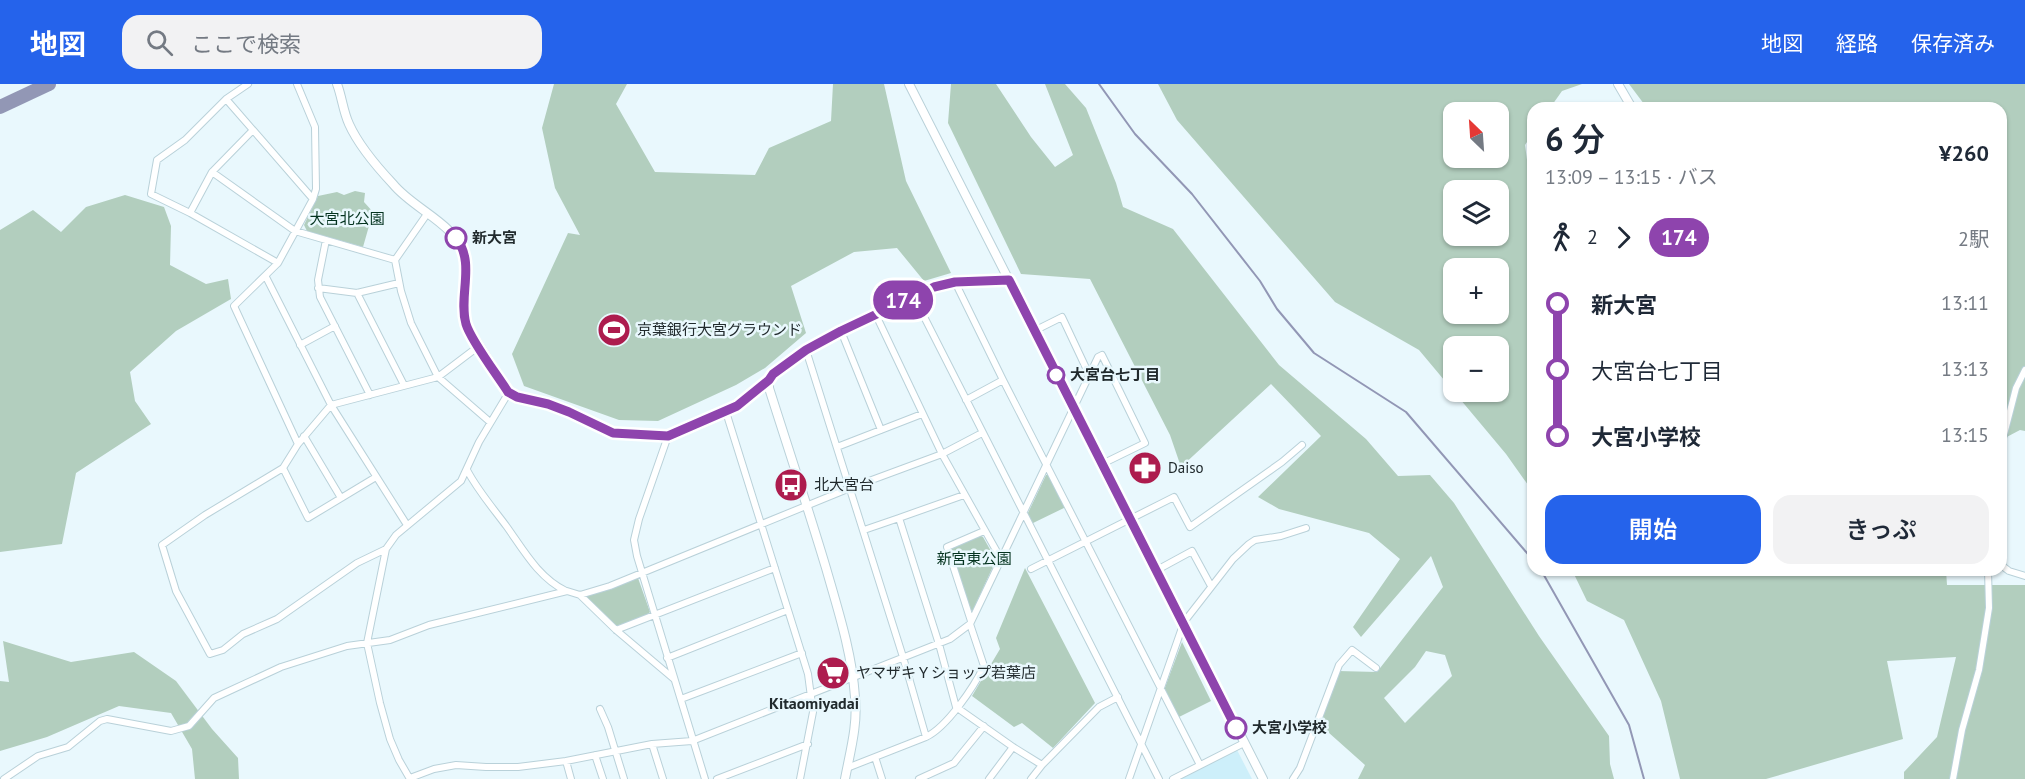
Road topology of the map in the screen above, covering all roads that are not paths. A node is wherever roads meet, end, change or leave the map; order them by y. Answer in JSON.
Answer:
{"nodes":[{"id":1,"x":248,"y":84,"type":"edge"},
{"id":2,"x":297,"y":84,"type":"edge"},
{"id":3,"x":337,"y":84,"type":"edge"},
{"id":4,"x":909,"y":84,"type":"edge"},
{"id":5,"x":1618,"y":84,"type":"edge"},
{"id":6,"x":226,"y":99,"type":"junction"},
{"id":7,"x":1628,"y":102,"type":"edge"},
{"id":8,"x":253,"y":130,"type":"junction"},
{"id":9,"x":212,"y":172,"type":"junction"},
{"id":10,"x":313,"y":199,"type":"junction"},
{"id":11,"x":190,"y":213,"type":"junction"},
{"id":12,"x":428,"y":214,"type":"junction"},
{"id":13,"x":295,"y":231,"type":"junction"},
{"id":14,"x":326,"y":240,"type":"junction"},
{"id":15,"x":395,"y":260,"type":"junction"},
{"id":16,"x":278,"y":263,"type":"junction"},
{"id":17,"x":266,"y":277,"type":"junction"},
{"id":18,"x":1009,"y":280,"type":"junction"},
{"id":19,"x":955,"y":282,"type":"junction"},
{"id":20,"x":399,"y":283,"type":"junction"},
{"id":21,"x":318,"y":288,"type":"junction"},
{"id":22,"x":357,"y":293,"type":"junction"},
{"id":23,"x":913,"y":295,"type":"junction"},
{"id":24,"x":875,"y":313,"type":"junction"},
{"id":25,"x":335,"y":326,"type":"junction"},
{"id":26,"x":841,"y":331,"type":"junction"},
{"id":27,"x":1034,"y":331,"type":"junction"},
{"id":28,"x":300,"y":345,"type":"junction"},
{"id":29,"x":479,"y":346,"type":"junction"},
{"id":30,"x":806,"y":350,"type":"junction"},
{"id":31,"x":1092,"y":370,"type":"junction"},
{"id":32,"x":2025,"y":370,"type":"edge"},
{"id":33,"x":438,"y":377,"type":"junction"},
{"id":34,"x":769,"y":380,"type":"junction"},
{"id":35,"x":1003,"y":380,"type":"junction"},
{"id":36,"x":404,"y":385,"type":"junction"},
{"id":37,"x":508,"y":392,"type":"junction"},
{"id":38,"x":370,"y":395,"type":"junction"},
{"id":39,"x":966,"y":400,"type":"junction"},
{"id":40,"x":331,"y":405,"type":"junction"},
{"id":41,"x":1073,"y":410,"type":"junction"},
{"id":42,"x":726,"y":412,"type":"junction"},
{"id":43,"x":922,"y":414,"type":"junction"},
{"id":44,"x":490,"y":422,"type":"junction"},
{"id":45,"x":2007,"y":423,"type":"edge"},
{"id":46,"x":881,"y":430,"type":"junction"},
{"id":47,"x":982,"y":433,"type":"junction"},
{"id":48,"x":304,"y":436,"type":"junction"},
{"id":49,"x":668,"y":436,"type":"junction"},
{"id":50,"x":298,"y":444,"type":"junction"},
{"id":51,"x":1302,"y":445,"type":"dead end"},
{"id":52,"x":837,"y":447,"type":"junction"},
{"id":53,"x":942,"y":454,"type":"junction"},
{"id":54,"x":1102,"y":464,"type":"junction"},
{"id":55,"x":1047,"y":465,"type":"junction"},
{"id":56,"x":283,"y":468,"type":"junction"},
{"id":57,"x":466,"y":470,"type":"junction"},
{"id":58,"x":376,"y":477,"type":"junction"},
{"id":59,"x":850,"y":488,"type":"junction"},
{"id":60,"x":964,"y":495,"type":"junction"},
{"id":61,"x":341,"y":498,"type":"junction"},
{"id":62,"x":807,"y":507,"type":"junction"},
{"id":63,"x":1024,"y":513,"type":"junction"},
{"id":64,"x":899,"y":518,"type":"junction"},
{"id":65,"x":1130,"y":518,"type":"junction"},
{"id":66,"x":407,"y":525,"type":"junction"},
{"id":67,"x":762,"y":525,"type":"junction"},
{"id":68,"x":1306,"y":528,"type":"dead end"},
{"id":69,"x":864,"y":530,"type":"junction"},
{"id":70,"x":984,"y":531,"type":"junction"},
{"id":71,"x":1085,"y":542,"type":"junction"},
{"id":72,"x":386,"y":549,"type":"junction"},
{"id":73,"x":1001,"y":559,"type":"junction"},
{"id":74,"x":1048,"y":560,"type":"junction"},
{"id":75,"x":775,"y":568,"type":"junction"},
{"id":76,"x":1031,"y":569,"type":"dead end"},
{"id":77,"x":2007,"y":569,"type":"edge"},
{"id":78,"x":1157,"y":570,"type":"junction"},
{"id":79,"x":642,"y":574,"type":"junction"},
{"id":80,"x":1989,"y":576,"type":"edge"},
{"id":81,"x":2025,"y":576,"type":"edge"},
{"id":82,"x":1211,"y":586,"type":"junction"},
{"id":83,"x":567,"y":591,"type":"junction"},
{"id":84,"x":580,"y":595,"type":"junction"},
{"id":85,"x":788,"y":610,"type":"junction"},
{"id":86,"x":654,"y":615,"type":"junction"},
{"id":87,"x":1184,"y":621,"type":"junction"},
{"id":88,"x":971,"y":623,"type":"junction"},
{"id":89,"x":616,"y":630,"type":"junction"},
{"id":90,"x":367,"y":643,"type":"junction"},
{"id":91,"x":939,"y":644,"type":"junction"},
{"id":92,"x":802,"y":653,"type":"junction"},
{"id":93,"x":903,"y":657,"type":"junction"},
{"id":94,"x":667,"y":658,"type":"junction"},
{"id":95,"x":1376,"y":668,"type":"dead end"},
{"id":96,"x":674,"y":679,"type":"junction"},
{"id":97,"x":852,"y":679,"type":"junction"},
{"id":98,"x":1161,"y":688,"type":"junction"},
{"id":99,"x":811,"y":695,"type":"junction"},
{"id":100,"x":1118,"y":697,"type":"junction"},
{"id":101,"x":681,"y":699,"type":"junction"},
{"id":102,"x":956,"y":707,"type":"junction"},
{"id":103,"x":600,"y":709,"type":"dead end"},
{"id":104,"x":984,"y":726,"type":"junction"},
{"id":105,"x":926,"y":737,"type":"junction"},
{"id":106,"x":692,"y":741,"type":"junction"},
{"id":107,"x":1141,"y":743,"type":"junction"},
{"id":108,"x":1244,"y":743,"type":"junction"},
{"id":109,"x":652,"y":744,"type":"junction"},
{"id":110,"x":808,"y":744,"type":"junction"},
{"id":111,"x":1013,"y":747,"type":"junction"},
{"id":112,"x":615,"y":751,"type":"junction"},
{"id":113,"x":595,"y":755,"type":"junction"},
{"id":114,"x":875,"y":757,"type":"junction"},
{"id":115,"x":566,"y":762,"type":"junction"},
{"id":116,"x":1042,"y":765,"type":"junction"},
{"id":117,"x":1200,"y":765,"type":"junction"},
{"id":118,"x":847,"y":768,"type":"junction"},
{"id":119,"x":4,"y":779,"type":"edge"},
{"id":120,"x":410,"y":779,"type":"edge"},
{"id":121,"x":571,"y":779,"type":"edge"},
{"id":122,"x":603,"y":779,"type":"edge"},
{"id":123,"x":624,"y":779,"type":"edge"},
{"id":124,"x":663,"y":779,"type":"edge"},
{"id":125,"x":705,"y":779,"type":"edge"},
{"id":126,"x":717,"y":779,"type":"edge"},
{"id":127,"x":800,"y":779,"type":"edge"},
{"id":128,"x":845,"y":779,"type":"edge"},
{"id":129,"x":882,"y":779,"type":"edge"},
{"id":130,"x":919,"y":779,"type":"edge"},
{"id":131,"x":989,"y":779,"type":"edge"},
{"id":132,"x":1031,"y":779,"type":"edge"},
{"id":133,"x":1129,"y":779,"type":"edge"},
{"id":134,"x":1159,"y":779,"type":"edge"},
{"id":135,"x":1173,"y":779,"type":"edge"},
{"id":136,"x":1263,"y":779,"type":"edge"},
{"id":137,"x":1293,"y":779,"type":"edge"},
{"id":138,"x":1953,"y":779,"type":"edge"}],
"edges":[{"from":1,"to":6,"type":"street"},
{"from":2,"to":10,"type":"street"},
{"from":3,"to":12,"type":"street"},
{"from":4,"to":18,"type":"street"},
{"from":5,"to":7,"type":"street"},
{"from":6,"to":8,"type":"street"},
{"from":6,"to":11,"type":"street"},
{"from":8,"to":9,"type":"street"},
{"from":8,"to":10,"type":"street"},
{"from":9,"to":11,"type":"street"},
{"from":9,"to":13,"type":"street"},
{"from":10,"to":13,"type":"street"},
{"from":11,"to":16,"type":"street"},
{"from":12,"to":15,"type":"street"},
{"from":12,"to":29,"type":"street"},
{"from":13,"to":14,"type":"street"},
{"from":13,"to":16,"type":"street"},
{"from":14,"to":15,"type":"street"},
{"from":14,"to":21,"type":"street"},
{"from":15,"to":20,"type":"street"},
{"from":16,"to":17,"type":"street"},
{"from":17,"to":28,"type":"street"},
{"from":17,"to":50,"type":"street"},
{"from":18,"to":19,"type":"street"},
{"from":18,"to":27,"type":"street"},
{"from":19,"to":23,"type":"street"},
{"from":19,"to":35,"type":"street"},
{"from":20,"to":22,"type":"street"},
{"from":20,"to":33,"type":"street"},
{"from":21,"to":22,"type":"street"},
{"from":21,"to":25,"type":"street"},
{"from":22,"to":36,"type":"street"},
{"from":23,"to":24,"type":"street"},
{"from":23,"to":39,"type":"street"},
{"from":24,"to":26,"type":"street"},
{"from":24,"to":43,"type":"street"},
{"from":25,"to":28,"type":"street"},
{"from":25,"to":38,"type":"street"},
{"from":26,"to":30,"type":"street"},
{"from":26,"to":46,"type":"street"},
{"from":27,"to":31,"type":"street"},
{"from":27,"to":41,"type":"street"},
{"from":28,"to":40,"type":"street"},
{"from":29,"to":33,"type":"street"},
{"from":29,"to":37,"type":"street"},
{"from":30,"to":34,"type":"street"},
{"from":30,"to":52,"type":"street"},
{"from":31,"to":41,"type":"street"},
{"from":31,"to":54,"type":"street"},
{"from":32,"to":45,"type":"street"},
{"from":33,"to":36,"type":"street"},
{"from":33,"to":44,"type":"street"},
{"from":34,"to":42,"type":"street"},
{"from":34,"to":62,"type":"street"},
{"from":35,"to":39,"type":"street"},
{"from":35,"to":55,"type":"street"},
{"from":36,"to":38,"type":"street"},
{"from":37,"to":44,"type":"street"},
{"from":37,"to":49,"type":"street"},
{"from":38,"to":40,"type":"street"},
{"from":39,"to":47,"type":"street"},
{"from":40,"to":48,"type":"street"},
{"from":40,"to":58,"type":"street"},
{"from":41,"to":54,"type":"street"},
{"from":41,"to":55,"type":"street"},
{"from":42,"to":49,"type":"street"},
{"from":42,"to":67,"type":"street"},
{"from":43,"to":46,"type":"street"},
{"from":43,"to":53,"type":"street"},
{"from":44,"to":57,"type":"street"},
{"from":46,"to":52,"type":"street"},
{"from":47,"to":53,"type":"street"},
{"from":47,"to":63,"type":"street"},
{"from":48,"to":50,"type":"street"},
{"from":48,"to":61,"type":"street"},
{"from":49,"to":79,"type":"street"},
{"from":50,"to":56,"type":"street"},
{"from":51,"to":65,"type":"street"},
{"from":52,"to":59,"type":"street"},
{"from":53,"to":59,"type":"street"},
{"from":53,"to":60,"type":"street"},
{"from":54,"to":65,"type":"street"},
{"from":55,"to":63,"type":"street"},
{"from":55,"to":71,"type":"street"},
{"from":56,"to":61,"type":"street"},
{"from":56,"to":72,"type":"street"},
{"from":57,"to":66,"type":"street"},
{"from":57,"to":83,"type":"street"},
{"from":58,"to":61,"type":"street"},
{"from":58,"to":66,"type":"street"},
{"from":59,"to":62,"type":"street"},
{"from":59,"to":69,"type":"street"},
{"from":60,"to":64,"type":"street"},
{"from":60,"to":70,"type":"street"},
{"from":62,"to":67,"type":"street"},
{"from":62,"to":97,"type":"street"},
{"from":63,"to":73,"type":"street"},
{"from":63,"to":74,"type":"street"},
{"from":64,"to":69,"type":"street"},
{"from":64,"to":91,"type":"street"},
{"from":65,"to":71,"type":"street"},
{"from":65,"to":78,"type":"street"},
{"from":66,"to":72,"type":"street"},
{"from":67,"to":75,"type":"street"},
{"from":67,"to":79,"type":"street"},
{"from":68,"to":82,"type":"street"},
{"from":69,"to":93,"type":"street"},
{"from":70,"to":73,"type":"street"},
{"from":70,"to":88,"type":"street"},
{"from":71,"to":74,"type":"street"},
{"from":71,"to":98,"type":"street"},
{"from":72,"to":90,"type":"street"},
{"from":73,"to":88,"type":"street"},
{"from":74,"to":76,"type":"street"},
{"from":74,"to":100,"type":"street"},
{"from":75,"to":85,"type":"street"},
{"from":75,"to":86,"type":"street"},
{"from":77,"to":81,"type":"street"},
{"from":78,"to":82,"type":"street"},
{"from":78,"to":87,"type":"street"},
{"from":79,"to":84,"type":"street"},
{"from":79,"to":86,"type":"street"},
{"from":80,"to":138,"type":"street"},
{"from":82,"to":87,"type":"street"},
{"from":83,"to":84,"type":"street"},
{"from":83,"to":90,"type":"street"},
{"from":84,"to":89,"type":"street"},
{"from":85,"to":92,"type":"street"},
{"from":85,"to":94,"type":"street"},
{"from":86,"to":89,"type":"street"},
{"from":86,"to":94,"type":"street"},
{"from":87,"to":98,"type":"street"},
{"from":87,"to":108,"type":"street"},
{"from":88,"to":91,"type":"street"},
{"from":88,"to":102,"type":"street"},
{"from":89,"to":96,"type":"street"},
{"from":90,"to":119,"type":"street"},
{"from":90,"to":120,"type":"street"},
{"from":91,"to":93,"type":"street"},
{"from":91,"to":102,"type":"street"},
{"from":92,"to":99,"type":"street"},
{"from":92,"to":101,"type":"street"},
{"from":93,"to":97,"type":"street"},
{"from":93,"to":105,"type":"street"},
{"from":94,"to":96,"type":"street"},
{"from":95,"to":137,"type":"street"},
{"from":96,"to":101,"type":"street"},
{"from":97,"to":99,"type":"street"},
{"from":97,"to":118,"type":"street"},
{"from":98,"to":107,"type":"street"},
{"from":98,"to":117,"type":"street"},
{"from":99,"to":106,"type":"street"},
{"from":99,"to":110,"type":"street"},
{"from":100,"to":107,"type":"street"},
{"from":100,"to":116,"type":"street"},
{"from":101,"to":106,"type":"street"},
{"from":102,"to":104,"type":"street"},
{"from":102,"to":105,"type":"street"},
{"from":103,"to":112,"type":"street"},
{"from":104,"to":111,"type":"street"},
{"from":104,"to":130,"type":"street"},
{"from":105,"to":114,"type":"street"},
{"from":106,"to":109,"type":"street"},
{"from":106,"to":125,"type":"street"},
{"from":107,"to":133,"type":"street"},
{"from":107,"to":134,"type":"street"},
{"from":108,"to":117,"type":"street"},
{"from":108,"to":136,"type":"street"},
{"from":109,"to":112,"type":"street"},
{"from":109,"to":124,"type":"street"},
{"from":110,"to":126,"type":"street"},
{"from":110,"to":127,"type":"street"},
{"from":111,"to":116,"type":"street"},
{"from":111,"to":131,"type":"street"},
{"from":112,"to":113,"type":"street"},
{"from":112,"to":123,"type":"street"},
{"from":113,"to":115,"type":"street"},
{"from":113,"to":122,"type":"street"},
{"from":114,"to":118,"type":"street"},
{"from":114,"to":129,"type":"street"},
{"from":115,"to":120,"type":"street"},
{"from":115,"to":121,"type":"street"},
{"from":116,"to":132,"type":"street"},
{"from":117,"to":135,"type":"street"},
{"from":118,"to":128,"type":"street"}]}
